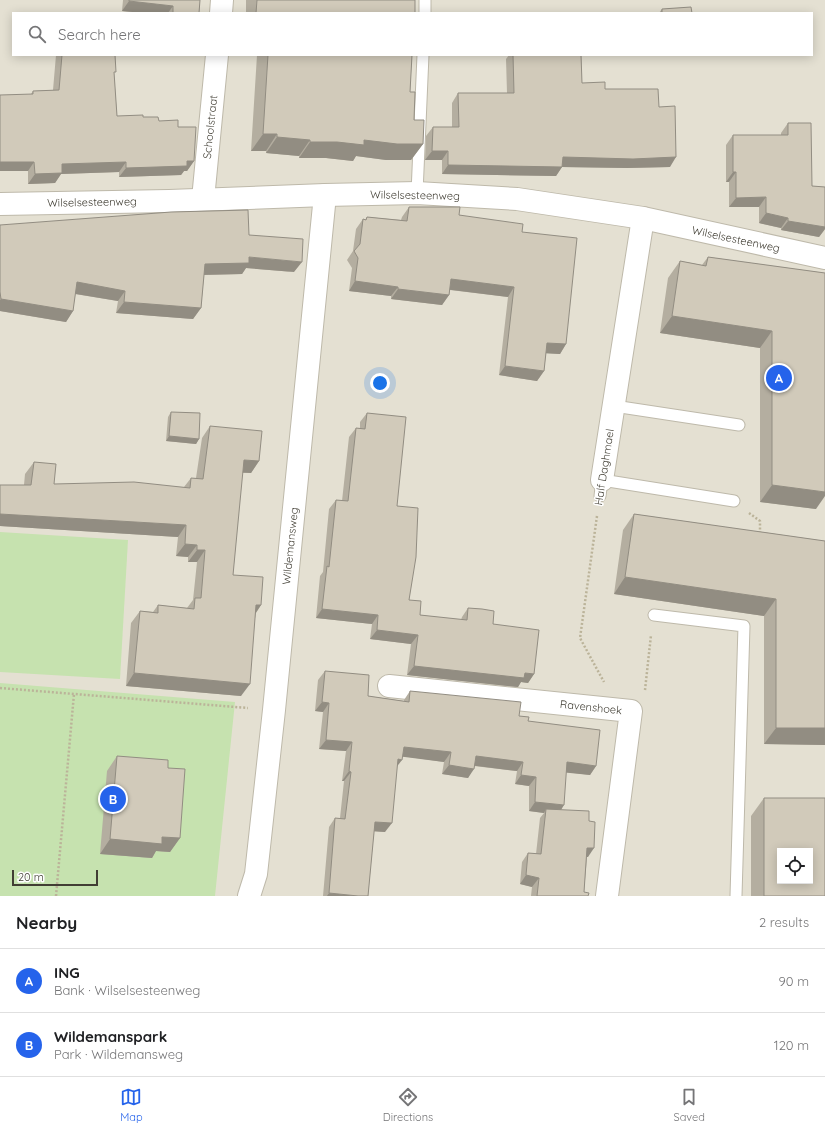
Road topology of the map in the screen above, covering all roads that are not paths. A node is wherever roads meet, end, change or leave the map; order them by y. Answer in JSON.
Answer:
{"nodes":[{"id":1,"x":222,"y":0,"type":"edge"},
{"id":2,"x":426,"y":0,"type":"edge"},
{"id":3,"x":221,"y":12,"type":"edge"},
{"id":4,"x":425,"y":12,"type":"edge"},
{"id":5,"x":217,"y":56,"type":"edge"},
{"id":6,"x":423,"y":56,"type":"edge"},
{"id":7,"x":417,"y":193,"type":"junction"},
{"id":8,"x":325,"y":195,"type":"junction"},
{"id":9,"x":203,"y":199,"type":"junction"},
{"id":10,"x":0,"y":204,"type":"edge"},
{"id":11,"x":643,"y":218,"type":"junction"},
{"id":12,"x":825,"y":258,"type":"edge"},
{"id":13,"x":614,"y":406,"type":"junction"},
{"id":14,"x":739,"y":425,"type":"dead end"},
{"id":15,"x":601,"y":488,"type":"joint"},
{"id":16,"x":734,"y":501,"type":"road end"},
{"id":17,"x":654,"y":615,"type":"road end"},
{"id":18,"x":389,"y":686,"type":"dead end"},
{"id":19,"x":249,"y":896,"type":"edge"},
{"id":20,"x":607,"y":896,"type":"edge"},
{"id":21,"x":736,"y":896,"type":"edge"}],
"edges":[{"from":1,"to":3,"type":"street"},
{"from":2,"to":4,"type":"lane"},
{"from":5,"to":9,"type":"street","name":"Schoolstraat"},
{"from":6,"to":7,"type":"lane"},
{"from":7,"to":8,"type":"street","name":"Wilselsesteenweg"},
{"from":7,"to":11,"type":"street","name":"Wilselsesteenweg"},
{"from":8,"to":9,"type":"street","name":"Wilselsesteenweg"},
{"from":8,"to":19,"type":"street","name":"Wildemansweg"},
{"from":9,"to":10,"type":"street","name":"Wilselsesteenweg"},
{"from":11,"to":12,"type":"street","name":"Wilselsesteenweg"},
{"from":11,"to":13,"type":"street","name":"Half Daghmael"},
{"from":13,"to":14,"type":"lane"},
{"from":13,"to":15,"type":"street","name":"Half Daghmael"},
{"from":15,"to":16,"type":"lane"},
{"from":17,"to":21,"type":"lane"},
{"from":18,"to":20,"type":"street","name":"Ravenshoek"}]}
